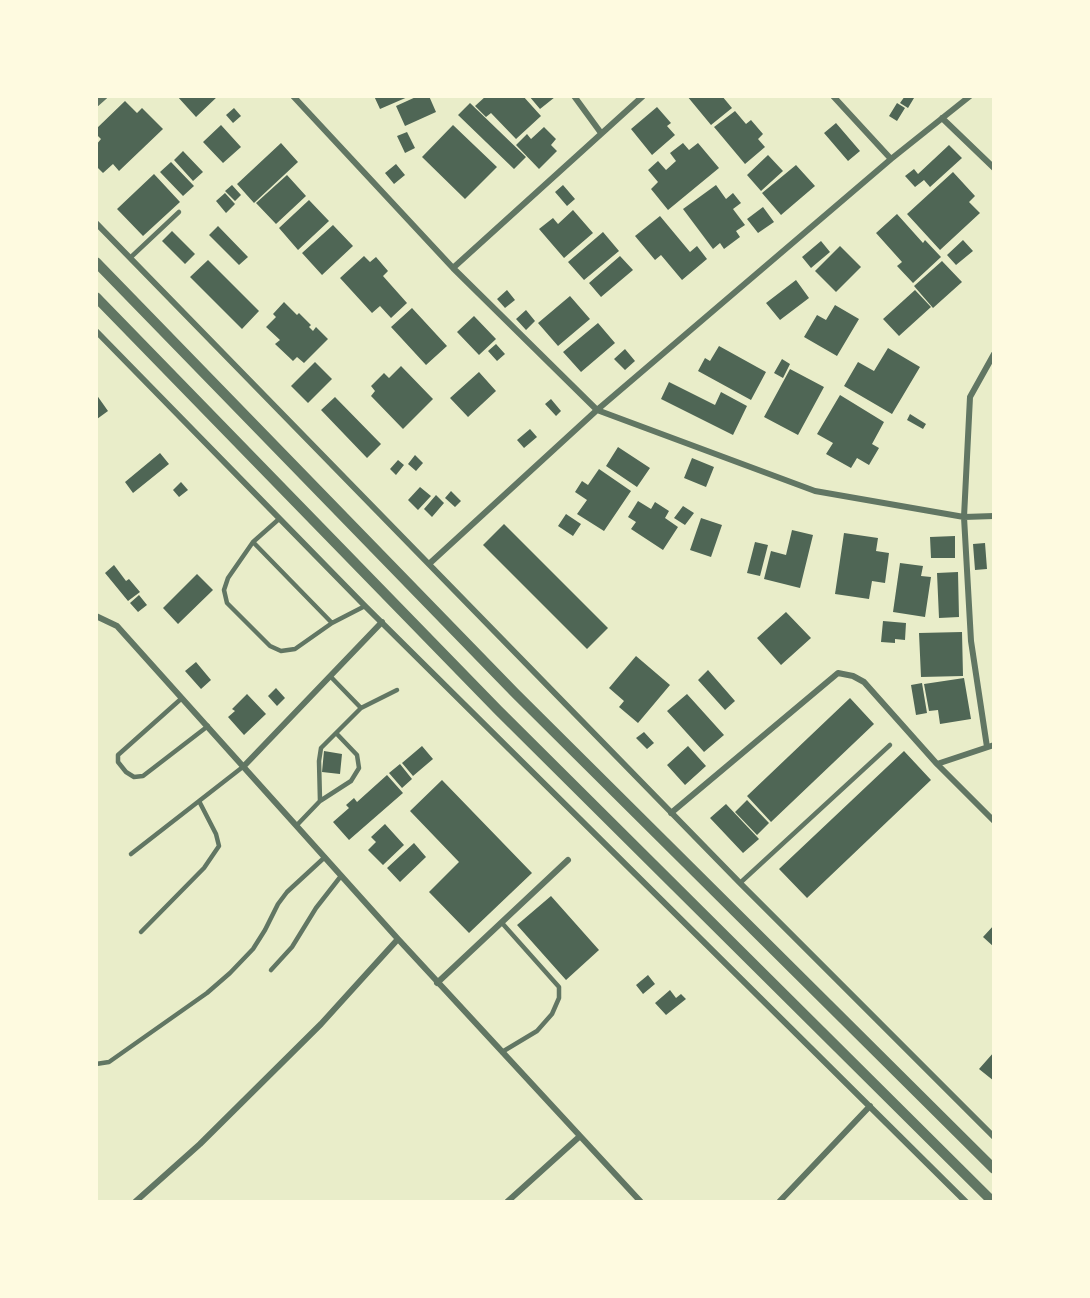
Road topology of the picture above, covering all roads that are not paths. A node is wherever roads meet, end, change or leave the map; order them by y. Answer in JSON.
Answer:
{"nodes":[{"id":1,"x":105,"y":96,"type":"edge"},
{"id":2,"x":293,"y":96,"type":"edge"},
{"id":3,"x":574,"y":96,"type":"edge"},
{"id":4,"x":643,"y":96,"type":"edge"},
{"id":5,"x":833,"y":96,"type":"edge"},
{"id":6,"x":970,"y":96,"type":"edge"},
{"id":7,"x":96,"y":104,"type":"edge"},
{"id":8,"x":942,"y":118,"type":"junction"},
{"id":9,"x":601,"y":133,"type":"junction"},
{"id":10,"x":891,"y":159,"type":"junction"},
{"id":11,"x":994,"y":168,"type":"edge"},
{"id":12,"x":179,"y":212,"type":"dead end"},
{"id":13,"x":96,"y":223,"type":"edge"},
{"id":14,"x":130,"y":258,"type":"junction"},
{"id":15,"x":96,"y":262,"type":"edge"},
{"id":16,"x":453,"y":268,"type":"junction"},
{"id":17,"x":106,"y":273,"type":"junction"},
{"id":18,"x":96,"y":280,"type":"edge"},
{"id":19,"x":96,"y":297,"type":"edge"},
{"id":20,"x":96,"y":331,"type":"edge"},
{"id":21,"x":994,"y":354,"type":"edge"},
{"id":22,"x":597,"y":410,"type":"junction"},
{"id":23,"x":994,"y":516,"type":"edge"},
{"id":24,"x":964,"y":517,"type":"junction"},
{"id":25,"x":279,"y":519,"type":"junction"},
{"id":26,"x":254,"y":542,"type":"junction"},
{"id":27,"x":429,"y":564,"type":"junction"},
{"id":28,"x":365,"y":606,"type":"junction"},
{"id":29,"x":97,"y":616,"type":"edge"},
{"id":30,"x":332,"y":622,"type":"junction"},
{"id":31,"x":382,"y":622,"type":"junction"},
{"id":32,"x":331,"y":677,"type":"junction"},
{"id":33,"x":397,"y":690,"type":"dead end"},
{"id":34,"x":182,"y":698,"type":"junction"},
{"id":35,"x":361,"y":708,"type":"junction"},
{"id":36,"x":208,"y":726,"type":"junction"},
{"id":37,"x":336,"y":733,"type":"junction"},
{"id":38,"x":890,"y":745,"type":"dead end"},
{"id":39,"x":990,"y":746,"type":"edge"},
{"id":40,"x":937,"y":764,"type":"junction"},
{"id":41,"x":244,"y":766,"type":"junction"},
{"id":42,"x":199,"y":801,"type":"junction"},
{"id":43,"x":320,"y":801,"type":"junction"},
{"id":44,"x":671,"y":813,"type":"junction"},
{"id":45,"x":994,"y":821,"type":"edge"},
{"id":46,"x":297,"y":825,"type":"junction"},
{"id":47,"x":131,"y":854,"type":"dead end"},
{"id":48,"x":325,"y":857,"type":"junction"},
{"id":49,"x":567,"y":860,"type":"dead end"},
{"id":50,"x":341,"y":876,"type":"junction"},
{"id":51,"x":740,"y":883,"type":"junction"},
{"id":52,"x":502,"y":923,"type":"junction"},
{"id":53,"x":141,"y":932,"type":"dead end"},
{"id":54,"x":398,"y":939,"type":"junction"},
{"id":55,"x":271,"y":970,"type":"dead end"},
{"id":56,"x":437,"y":983,"type":"junction"},
{"id":57,"x":502,"y":1052,"type":"junction"},
{"id":58,"x":96,"y":1064,"type":"edge"},
{"id":59,"x":870,"y":1106,"type":"junction"},
{"id":60,"x":579,"y":1137,"type":"junction"},
{"id":61,"x":994,"y":1137,"type":"edge"},
{"id":62,"x":994,"y":1169,"type":"edge"},
{"id":63,"x":135,"y":1202,"type":"edge"},
{"id":64,"x":507,"y":1202,"type":"edge"},
{"id":65,"x":641,"y":1202,"type":"edge"},
{"id":66,"x":779,"y":1202,"type":"edge"},
{"id":67,"x":966,"y":1202,"type":"edge"},
{"id":68,"x":993,"y":1202,"type":"edge"}],
"edges":[{"from":1,"to":7,"type":"street"},
{"from":2,"to":16,"type":"street"},
{"from":3,"to":9,"type":"street"},
{"from":4,"to":9,"type":"street"},
{"from":5,"to":10,"type":"street"},
{"from":6,"to":8,"type":"street"},
{"from":8,"to":10,"type":"street"},
{"from":8,"to":11,"type":"street"},
{"from":9,"to":16,"type":"street"},
{"from":10,"to":22,"type":"street"},
{"from":12,"to":14,"type":"lane"},
{"from":13,"to":14,"type":"street"},
{"from":14,"to":27,"type":"street"},
{"from":15,"to":17,"type":"street"},
{"from":16,"to":22,"type":"street"},
{"from":17,"to":18,"type":"street"},
{"from":17,"to":62,"type":"street"},
{"from":19,"to":68,"type":"street"},
{"from":20,"to":25,"type":"street"},
{"from":21,"to":24,"type":"street"},
{"from":22,"to":24,"type":"street"},
{"from":22,"to":27,"type":"street"},
{"from":23,"to":24,"type":"street"},
{"from":24,"to":39,"type":"street"},
{"from":25,"to":26,"type":"lane"},
{"from":25,"to":28,"type":"street"},
{"from":26,"to":30,"type":"lane"},
{"from":26,"to":30,"type":"lane"},
{"from":27,"to":44,"type":"street"},
{"from":28,"to":30,"type":"lane"},
{"from":28,"to":31,"type":"street"},
{"from":29,"to":34,"type":"street"},
{"from":31,"to":32,"type":"street"},
{"from":31,"to":59,"type":"street"},
{"from":32,"to":35,"type":"lane"},
{"from":32,"to":41,"type":"street"},
{"from":33,"to":35,"type":"lane"},
{"from":34,"to":36,"type":"street"},
{"from":34,"to":36,"type":"lane"},
{"from":35,"to":37,"type":"lane"},
{"from":36,"to":41,"type":"street"},
{"from":37,"to":43,"type":"lane"},
{"from":37,"to":43,"type":"lane"},
{"from":38,"to":51,"type":"lane"},
{"from":39,"to":40,"type":"street"},
{"from":40,"to":44,"type":"street"},
{"from":40,"to":45,"type":"street"},
{"from":41,"to":42,"type":"lane"},
{"from":41,"to":46,"type":"street"},
{"from":42,"to":47,"type":"lane"},
{"from":42,"to":53,"type":"lane"},
{"from":43,"to":46,"type":"lane"},
{"from":44,"to":51,"type":"street"},
{"from":46,"to":48,"type":"street"},
{"from":48,"to":50,"type":"street"},
{"from":48,"to":58,"type":"lane"},
{"from":49,"to":52,"type":"street"},
{"from":50,"to":54,"type":"street"},
{"from":50,"to":55,"type":"lane"},
{"from":51,"to":61,"type":"street"},
{"from":52,"to":56,"type":"street"},
{"from":52,"to":57,"type":"lane"},
{"from":54,"to":56,"type":"street"},
{"from":54,"to":63,"type":"street"},
{"from":56,"to":57,"type":"street"},
{"from":57,"to":60,"type":"street"},
{"from":59,"to":66,"type":"street"},
{"from":59,"to":67,"type":"street"},
{"from":60,"to":64,"type":"street"},
{"from":60,"to":65,"type":"street"}]}
